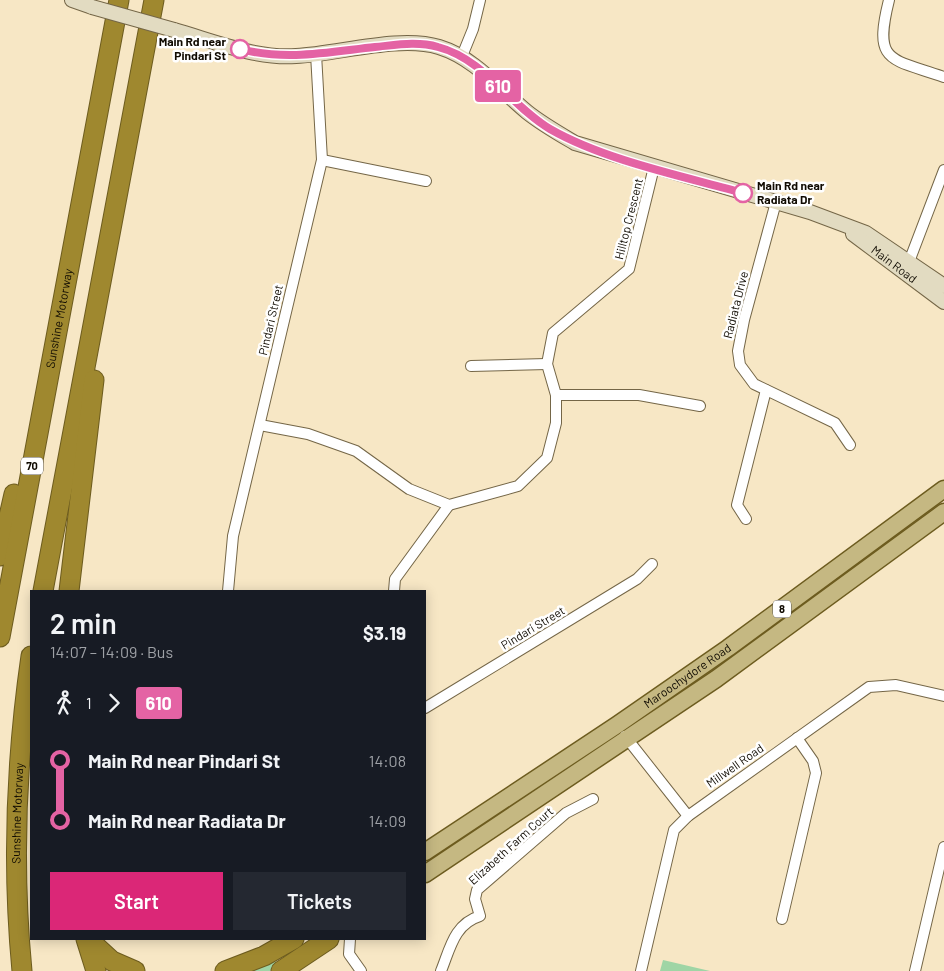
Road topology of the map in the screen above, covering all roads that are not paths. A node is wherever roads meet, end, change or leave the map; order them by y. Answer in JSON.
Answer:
{"nodes":[{"id":1,"x":72,"y":0,"type":"edge"},
{"id":2,"x":119,"y":0,"type":"edge"},
{"id":3,"x":154,"y":0,"type":"edge"},
{"id":4,"x":480,"y":0,"type":"edge"},
{"id":5,"x":889,"y":0,"type":"edge"},
{"id":6,"x":316,"y":54,"type":"junction"},
{"id":7,"x":462,"y":56,"type":"junction"},
{"id":8,"x":944,"y":77,"type":"edge"},
{"id":9,"x":322,"y":160,"type":"junction"},
{"id":10,"x":654,"y":167,"type":"junction"},
{"id":11,"x":944,"y":170,"type":"edge"},
{"id":12,"x":426,"y":181,"type":"dead end"},
{"id":13,"x":776,"y":202,"type":"junction"},
{"id":14,"x":907,"y":267,"type":"junction"},
{"id":15,"x":944,"y":286,"type":"edge"},
{"id":16,"x":63,"y":295,"type":"junction"},
{"id":17,"x":944,"y":302,"type":"edge"},
{"id":18,"x":92,"y":329,"type":"junction"},
{"id":19,"x":547,"y":364,"type":"junction"},
{"id":20,"x":470,"y":366,"type":"dead end"},
{"id":21,"x":766,"y":390,"type":"junction"},
{"id":22,"x":556,"y":396,"type":"junction"},
{"id":23,"x":700,"y":406,"type":"dead end"},
{"id":24,"x":260,"y":425,"type":"junction"},
{"id":25,"x":850,"y":445,"type":"dead end"},
{"id":26,"x":944,"y":489,"type":"edge"},
{"id":27,"x":449,"y":505,"type":"junction"},
{"id":28,"x":944,"y":512,"type":"edge"},
{"id":29,"x":746,"y":519,"type":"dead end"},
{"id":30,"x":0,"y":556,"type":"edge"},
{"id":31,"x":652,"y":564,"type":"dead end"},
{"id":32,"x":43,"y":590,"type":"edge"},
{"id":33,"x":69,"y":590,"type":"edge"},
{"id":34,"x":228,"y":590,"type":"edge"},
{"id":35,"x":394,"y":590,"type":"edge"},
{"id":36,"x":0,"y":637,"type":"edge"},
{"id":37,"x":30,"y":666,"type":"edge"},
{"id":38,"x":944,"y":696,"type":"edge"},
{"id":39,"x":426,"y":707,"type":"edge"},
{"id":40,"x":617,"y":725,"type":"junction"},
{"id":41,"x":797,"y":738,"type":"junction"},
{"id":42,"x":627,"y":739,"type":"junction"},
{"id":43,"x":592,"y":799,"type":"dead end"},
{"id":44,"x":688,"y":816,"type":"junction"},
{"id":45,"x":944,"y":847,"type":"edge"},
{"id":46,"x":426,"y":851,"type":"edge"},
{"id":47,"x":426,"y":873,"type":"edge"},
{"id":48,"x":782,"y":919,"type":"dead end"},
{"id":49,"x":87,"y":940,"type":"edge"},
{"id":50,"x":88,"y":940,"type":"edge"},
{"id":51,"x":292,"y":940,"type":"edge"},
{"id":52,"x":328,"y":940,"type":"edge"},
{"id":53,"x":350,"y":940,"type":"edge"},
{"id":54,"x":22,"y":971,"type":"edge"},
{"id":55,"x":96,"y":971,"type":"edge"},
{"id":56,"x":135,"y":971,"type":"edge"},
{"id":57,"x":225,"y":971,"type":"edge"},
{"id":58,"x":281,"y":971,"type":"edge"},
{"id":59,"x":361,"y":971,"type":"edge"},
{"id":60,"x":441,"y":971,"type":"edge"},
{"id":61,"x":641,"y":971,"type":"edge"},
{"id":62,"x":915,"y":971,"type":"edge"}],
"edges":[{"from":1,"to":6,"type":"main road","name":"Main Road","bridge":true},
{"from":2,"to":16,"type":"highway","name":"Sunshine Motorway","number":"70"},
{"from":3,"to":18,"type":"highway"},
{"from":4,"to":7,"type":"street"},
{"from":5,"to":8,"type":"street"},
{"from":6,"to":7,"type":"main road","name":"Main Road"},
{"from":6,"to":9,"type":"street","name":"Pindari Street"},
{"from":7,"to":10,"type":"main road","name":"Main Road"},
{"from":9,"to":12,"type":"street"},
{"from":9,"to":24,"type":"street","name":"Pindari Street"},
{"from":10,"to":13,"type":"main road","name":"Main Road"},
{"from":10,"to":19,"type":"street","name":"Hilltop Crescent"},
{"from":11,"to":14,"type":"street"},
{"from":13,"to":14,"type":"main road","name":"Main Road"},
{"from":13,"to":21,"type":"street","name":"Radiata Drive"},
{"from":14,"to":15,"type":"main road","name":"Main Road"},
{"from":14,"to":17,"type":"main road","name":"Main Road"},
{"from":16,"to":30,"type":"highway"},
{"from":16,"to":36,"type":"highway","name":"Sunshine Motorway","number":"70"},
{"from":18,"to":32,"type":"highway"},
{"from":18,"to":33,"type":"highway"},
{"from":19,"to":20,"type":"street"},
{"from":19,"to":22,"type":"street","name":"Hilltop Crescent"},
{"from":21,"to":25,"type":"street","name":"Radiata Drive"},
{"from":21,"to":29,"type":"street"},
{"from":22,"to":23,"type":"street"},
{"from":22,"to":27,"type":"street","name":"Hilltop Crescent"},
{"from":24,"to":27,"type":"street"},
{"from":24,"to":34,"type":"street","name":"Pindari Street"},
{"from":26,"to":40,"type":"main road","name":"Maroochydore Road","number":"8"},
{"from":27,"to":35,"type":"street"},
{"from":28,"to":42,"type":"main road","name":"Maroochydore Road","number":"8"},
{"from":31,"to":39,"type":"street","name":"Pindari Street"},
{"from":37,"to":54,"type":"highway","name":"Sunshine Motorway"},
{"from":38,"to":41,"type":"street","name":"Millwell Road"},
{"from":40,"to":42,"type":"street"},
{"from":40,"to":46,"type":"main road","name":"Maroochydore Road","number":"8"},
{"from":41,"to":44,"type":"street","name":"Millwell Road"},
{"from":41,"to":48,"type":"street"},
{"from":42,"to":44,"type":"street"},
{"from":42,"to":47,"type":"main road","name":"Maroochydore Road","number":"8"},
{"from":43,"to":60,"type":"street","name":"Elizabeth Farm Court"},
{"from":44,"to":61,"type":"street","name":"Millwell Road"},
{"from":45,"to":62,"type":"street"},
{"from":49,"to":55,"type":"highway"},
{"from":50,"to":56,"type":"highway"},
{"from":51,"to":57,"type":"highway"},
{"from":52,"to":58,"type":"highway"},
{"from":53,"to":59,"type":"street"}]}
